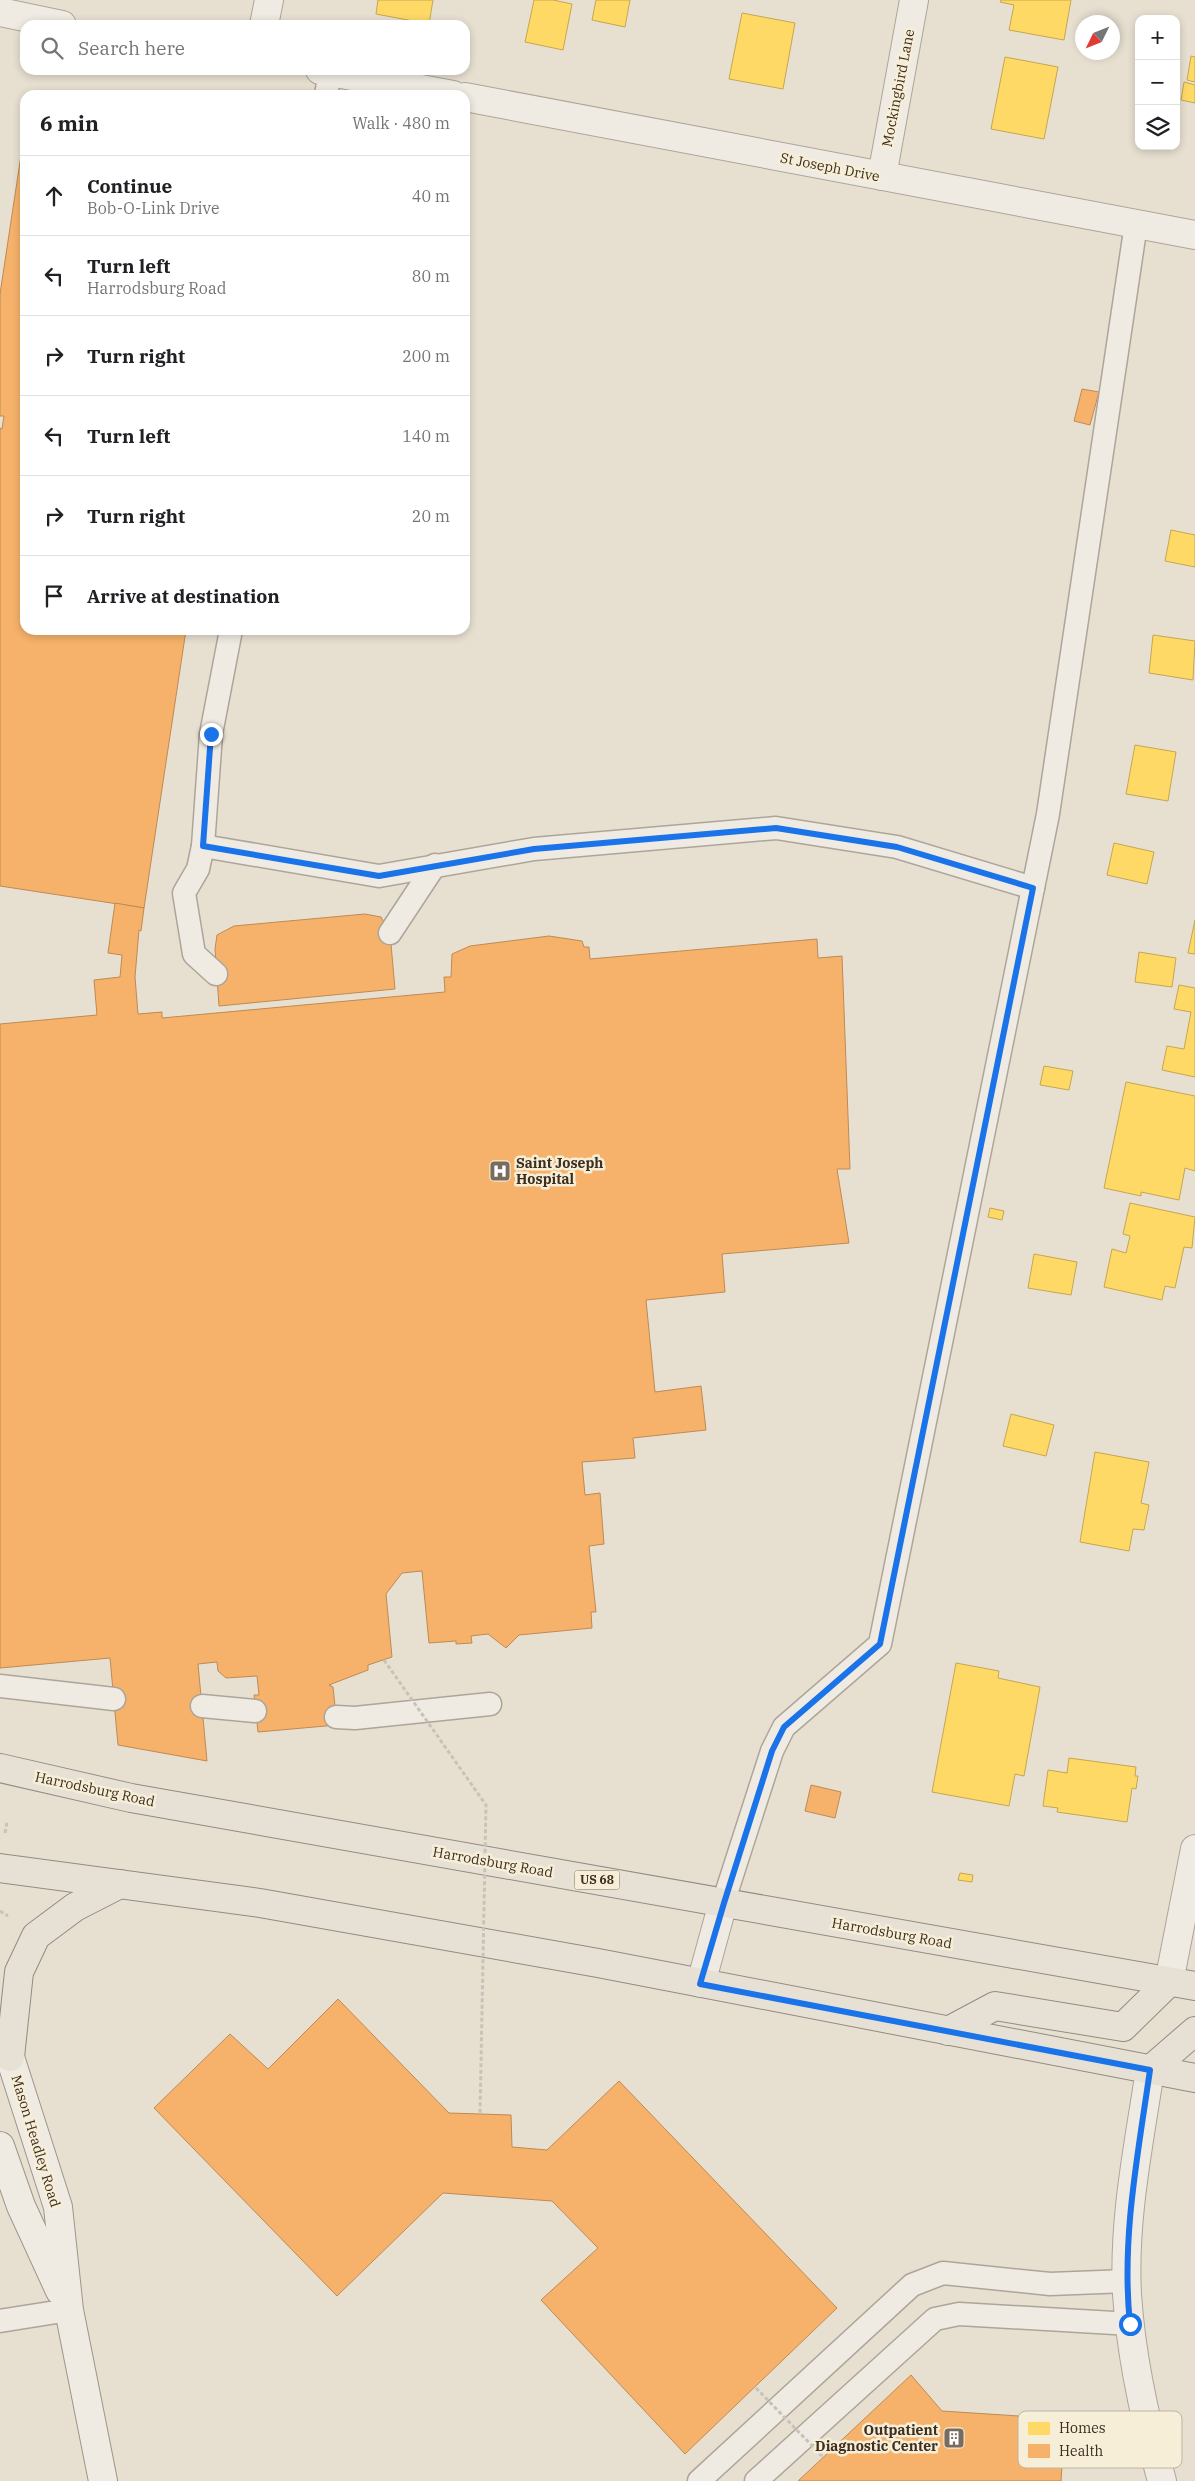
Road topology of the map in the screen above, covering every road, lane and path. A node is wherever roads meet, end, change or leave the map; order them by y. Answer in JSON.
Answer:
{"nodes":[{"id":1,"x":269,"y":0,"type":"edge"},
{"id":2,"x":914,"y":0,"type":"edge"},
{"id":3,"x":0,"y":12,"type":"edge"},
{"id":4,"x":38,"y":20,"type":"edge"},
{"id":5,"x":265,"y":20,"type":"edge"},
{"id":6,"x":325,"y":79,"type":"edge"},
{"id":7,"x":412,"y":90,"type":"edge"},
{"id":8,"x":470,"y":98,"type":"edge"},
{"id":9,"x":882,"y":176,"type":"junction"},
{"id":10,"x":1136,"y":224,"type":"junction"},
{"id":11,"x":1195,"y":236,"type":"edge"},
{"id":12,"x":230,"y":635,"type":"edge"},
{"id":13,"x":203,"y":846,"type":"junction"},
{"id":14,"x":435,"y":865,"type":"junction"},
{"id":15,"x":1033,"y":888,"type":"junction"},
{"id":16,"x":390,"y":933,"type":"dead end"},
{"id":17,"x":216,"y":974,"type":"dead end"},
{"id":18,"x":384,"y":1660,"type":"dead end"},
{"id":19,"x":0,"y":1686,"type":"edge"},
{"id":20,"x":114,"y":1700,"type":"dead end"},
{"id":21,"x":490,"y":1704,"type":"dead end"},
{"id":22,"x":202,"y":1706,"type":"dead end"},
{"id":23,"x":255,"y":1711,"type":"dead end"},
{"id":24,"x":336,"y":1717,"type":"dead end"},
{"id":25,"x":0,"y":1768,"type":"edge"},
{"id":26,"x":8,"y":1822,"type":"dead end"},
{"id":27,"x":4,"y":1838,"type":"dead end"},
{"id":28,"x":1195,"y":1849,"type":"edge"},
{"id":29,"x":0,"y":1868,"type":"edge"},
{"id":30,"x":120,"y":1884,"type":"junction"},
{"id":31,"x":724,"y":1903,"type":"junction"},
{"id":32,"x":700,"y":1984,"type":"junction"},
{"id":33,"x":1182,"y":1984,"type":"edge"},
{"id":34,"x":948,"y":2031,"type":"junction"},
{"id":35,"x":1195,"y":2031,"type":"edge"},
{"id":36,"x":5,"y":2046,"type":"edge"},
{"id":37,"x":1150,"y":2070,"type":"junction"},
{"id":38,"x":1195,"y":2078,"type":"edge"},
{"id":39,"x":480,"y":2114,"type":"dead end"},
{"id":40,"x":0,"y":2146,"type":"edge"},
{"id":41,"x":1127,"y":2281,"type":"junction"},
{"id":42,"x":69,"y":2310,"type":"junction"},
{"id":43,"x":0,"y":2320,"type":"edge"},
{"id":44,"x":1130,"y":2324,"type":"junction"},
{"id":45,"x":756,"y":2388,"type":"dead end"},
{"id":46,"x":1144,"y":2411,"type":"edge"},
{"id":47,"x":823,"y":2458,"type":"dead end"},
{"id":48,"x":1158,"y":2468,"type":"edge"},
{"id":49,"x":103,"y":2481,"type":"edge"},
{"id":50,"x":699,"y":2481,"type":"edge"},
{"id":51,"x":756,"y":2481,"type":"edge"},
{"id":52,"x":1162,"y":2481,"type":"edge"}],
"edges":[{"from":1,"to":5,"type":"street"},
{"from":2,"to":9,"type":"street","name":"Mockingbird Lane"},
{"from":3,"to":4,"type":"street"},
{"from":6,"to":7,"type":"street"},
{"from":8,"to":9,"type":"street","name":"St Joseph Drive"},
{"from":9,"to":10,"type":"street","name":"St Joseph Drive"},
{"from":10,"to":11,"type":"street","name":"St Joseph Drive"},
{"from":10,"to":15,"type":"lane"},
{"from":12,"to":13,"type":"lane"},
{"from":13,"to":14,"type":"lane"},
{"from":13,"to":17,"type":"lane"},
{"from":14,"to":15,"type":"lane"},
{"from":14,"to":16,"type":"lane"},
{"from":15,"to":31,"type":"lane"},
{"from":18,"to":39,"type":"path","bridge":true},
{"from":19,"to":20,"type":"lane"},
{"from":21,"to":24,"type":"lane"},
{"from":22,"to":23,"type":"lane"},
{"from":25,"to":31,"type":"main road","name":"Harrodsburg Road","number":"US 68"},
{"from":26,"to":27,"type":"path"},
{"from":28,"to":33,"type":"street"},
{"from":29,"to":30,"type":"main road"},
{"from":30,"to":32,"type":"main road"},
{"from":30,"to":36,"type":"main road"},
{"from":31,"to":32,"type":"street"},
{"from":31,"to":33,"type":"main road","name":"Harrodsburg Road","number":"US 68"},
{"from":32,"to":34,"type":"main road"},
{"from":33,"to":34,"type":"main road"},
{"from":34,"to":37,"type":"main road"},
{"from":35,"to":37,"type":"main road"},
{"from":36,"to":42,"type":"street","name":"Mason Headley Road"},
{"from":37,"to":38,"type":"main road"},
{"from":37,"to":41,"type":"street"},
{"from":40,"to":42,"type":"street","name":"Mason Headley Road"},
{"from":41,"to":44,"type":"street"},
{"from":41,"to":50,"type":"lane"},
{"from":42,"to":43,"type":"lane"},
{"from":42,"to":49,"type":"street","name":"Mason Headley Road"},
{"from":44,"to":46,"type":"street"},
{"from":44,"to":51,"type":"lane"},
{"from":45,"to":47,"type":"path","bridge":true},
{"from":48,"to":52,"type":"street"}]}
